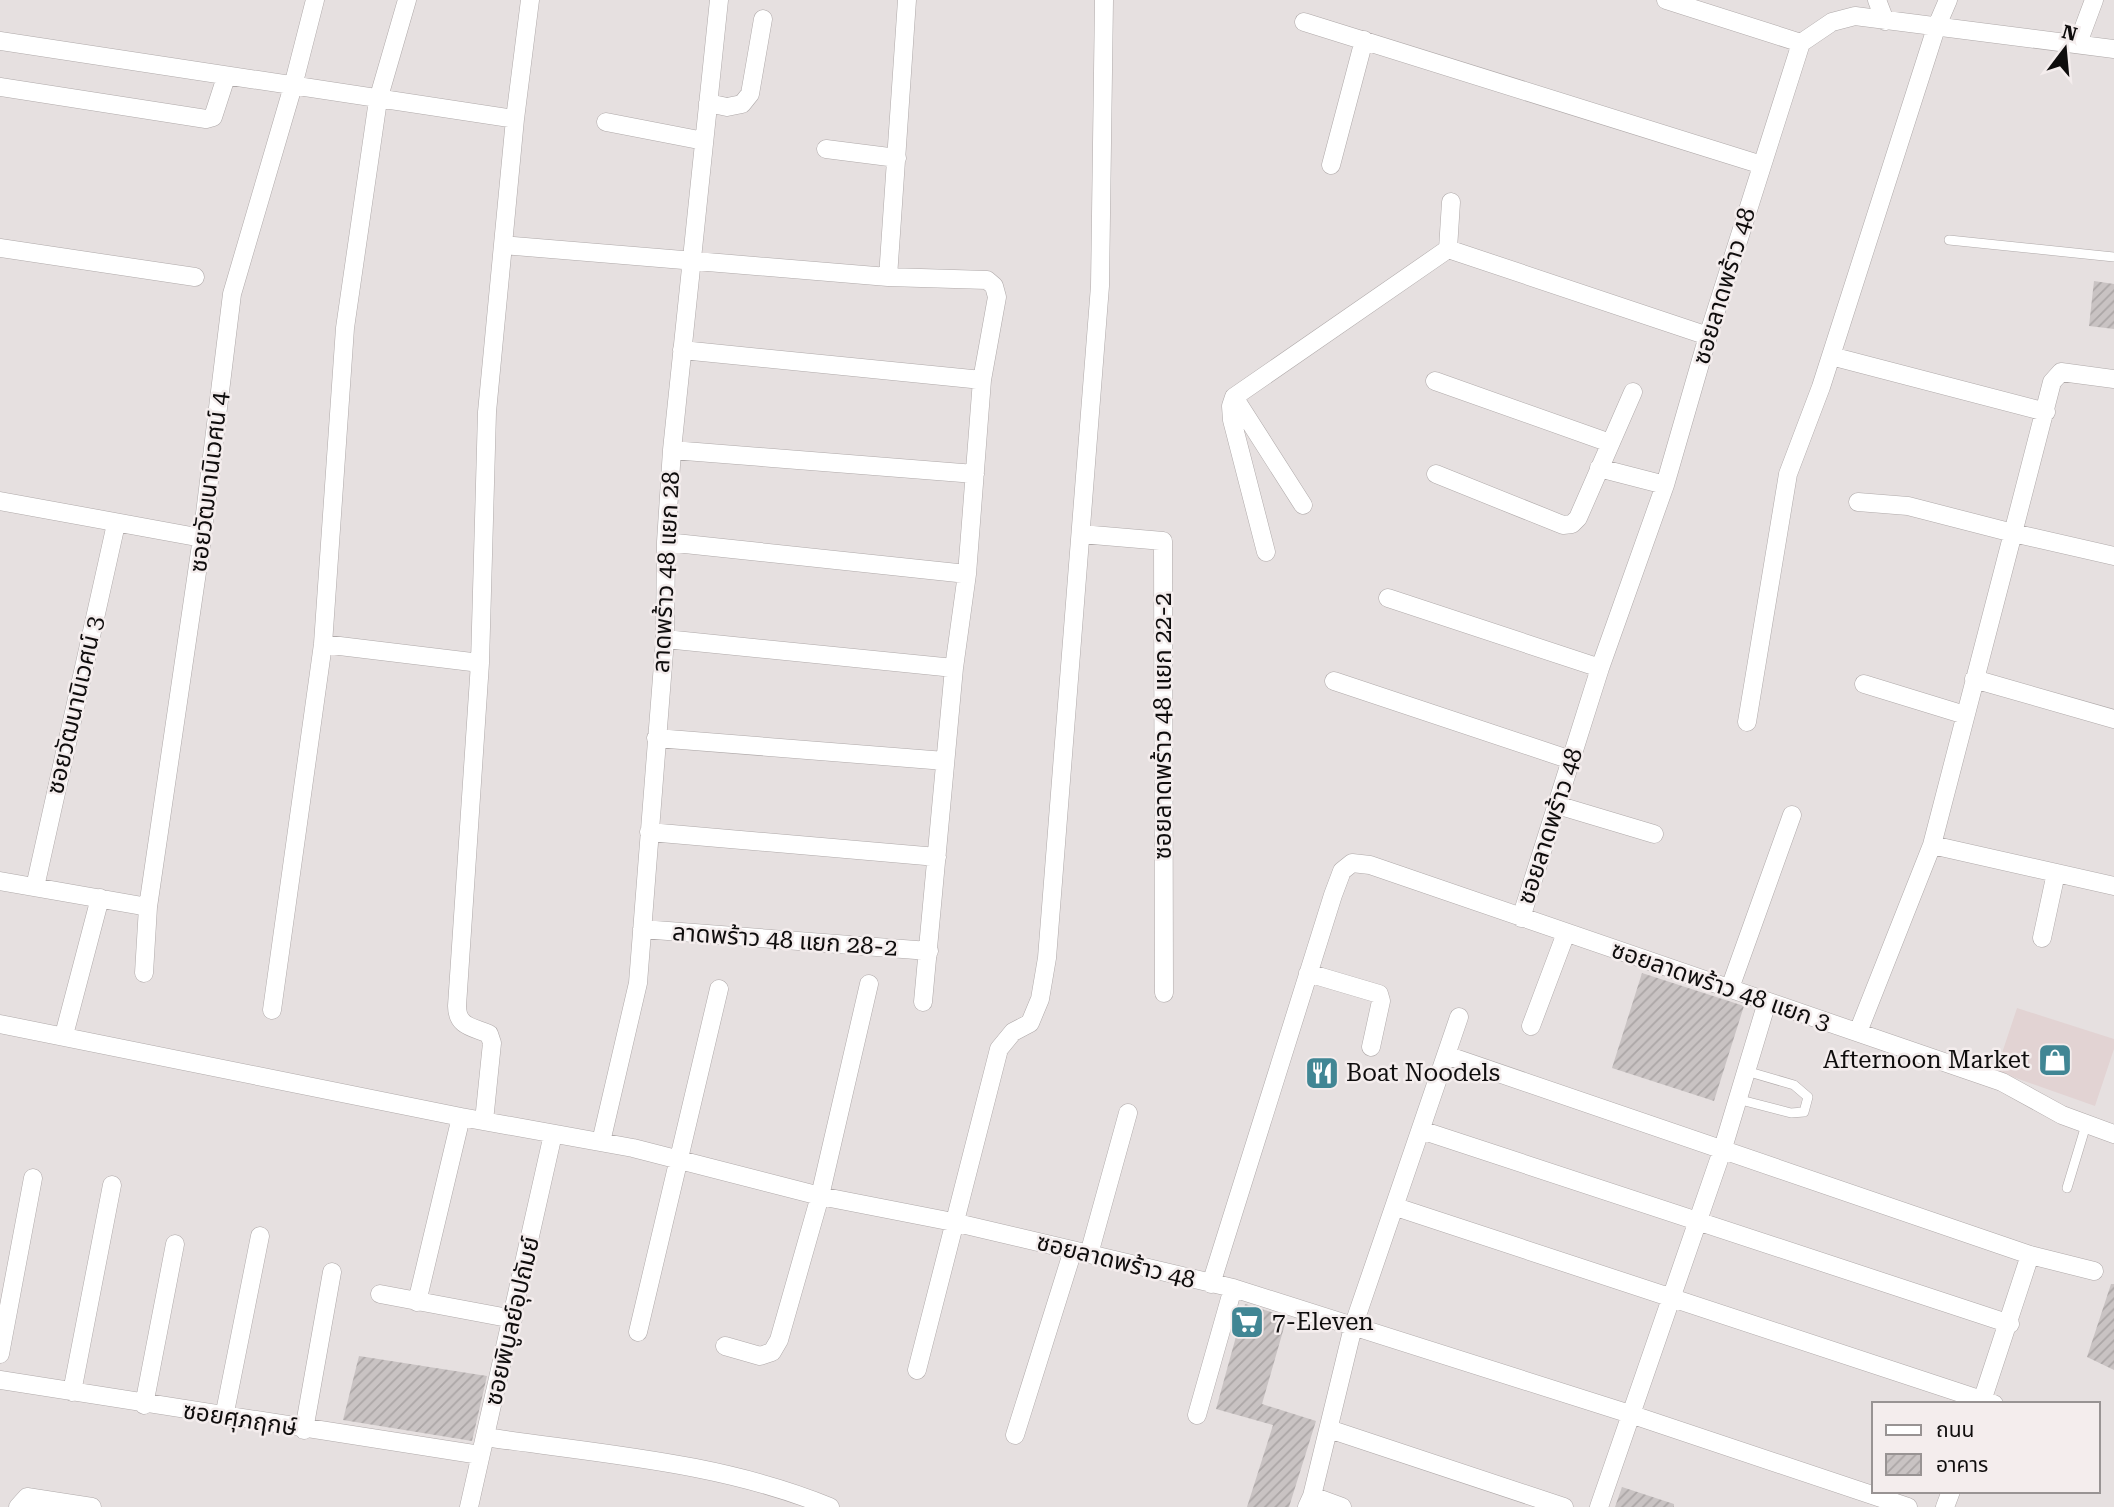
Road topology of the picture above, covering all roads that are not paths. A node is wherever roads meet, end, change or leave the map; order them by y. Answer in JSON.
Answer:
{"nodes":[{"id":1,"x":315,"y":0,"type":"edge"},
{"id":2,"x":407,"y":0,"type":"edge"},
{"id":3,"x":530,"y":0,"type":"edge"},
{"id":4,"x":719,"y":0,"type":"edge"},
{"id":5,"x":907,"y":0,"type":"edge"},
{"id":6,"x":1104,"y":0,"type":"edge"},
{"id":7,"x":1666,"y":0,"type":"edge"},
{"id":8,"x":1877,"y":0,"type":"edge"},
{"id":9,"x":1948,"y":0,"type":"edge"},
{"id":10,"x":2094,"y":0,"type":"edge"},
{"id":11,"x":763,"y":19,"type":"dead end"},
{"id":12,"x":1885,"y":21,"type":"junction"},
{"id":13,"x":1304,"y":22,"type":"dead end"},
{"id":14,"x":1936,"y":28,"type":"junction"},
{"id":15,"x":1364,"y":40,"type":"junction"},
{"id":16,"x":0,"y":41,"type":"edge"},
{"id":17,"x":1801,"y":43,"type":"junction"},
{"id":18,"x":2078,"y":43,"type":"junction"},
{"id":19,"x":2114,"y":49,"type":"edge"},
{"id":20,"x":226,"y":77,"type":"junction"},
{"id":21,"x":293,"y":86,"type":"junction"},
{"id":22,"x":0,"y":88,"type":"edge"},
{"id":23,"x":378,"y":100,"type":"junction"},
{"id":24,"x":708,"y":103,"type":"junction"},
{"id":25,"x":514,"y":119,"type":"junction"},
{"id":26,"x":606,"y":122,"type":"dead end"},
{"id":27,"x":704,"y":141,"type":"junction"},
{"id":28,"x":826,"y":149,"type":"dead end"},
{"id":29,"x":897,"y":158,"type":"junction"},
{"id":30,"x":1331,"y":165,"type":"dead end"},
{"id":31,"x":1762,"y":165,"type":"junction"},
{"id":32,"x":1451,"y":202,"type":"dead end"},
{"id":33,"x":1949,"y":240,"type":"dead end"},
{"id":34,"x":503,"y":245,"type":"junction"},
{"id":35,"x":0,"y":248,"type":"edge"},
{"id":36,"x":1448,"y":248,"type":"junction"},
{"id":37,"x":2114,"y":257,"type":"edge"},
{"id":38,"x":692,"y":259,"type":"junction"},
{"id":39,"x":195,"y":276,"type":"dead end"},
{"id":40,"x":888,"y":277,"type":"junction"},
{"id":41,"x":1708,"y":336,"type":"junction"},
{"id":42,"x":682,"y":349,"type":"junction"},
{"id":43,"x":1831,"y":356,"type":"junction"},
{"id":44,"x":2114,"y":379,"type":"edge"},
{"id":45,"x":982,"y":380,"type":"junction"},
{"id":46,"x":1435,"y":381,"type":"dead end"},
{"id":47,"x":1633,"y":392,"type":"dead end"},
{"id":48,"x":1234,"y":397,"type":"junction"},
{"id":49,"x":2046,"y":412,"type":"junction"},
{"id":50,"x":1610,"y":443,"type":"junction"},
{"id":51,"x":672,"y":450,"type":"junction"},
{"id":52,"x":1599,"y":468,"type":"junction"},
{"id":53,"x":975,"y":474,"type":"junction"},
{"id":54,"x":1436,"y":474,"type":"dead end"},
{"id":55,"x":1665,"y":485,"type":"junction"},
{"id":56,"x":0,"y":501,"type":"edge"},
{"id":57,"x":1858,"y":502,"type":"dead end"},
{"id":58,"x":1303,"y":505,"type":"dead end"},
{"id":59,"x":116,"y":524,"type":"junction"},
{"id":60,"x":2013,"y":533,"type":"junction"},
{"id":61,"x":1081,"y":534,"type":"junction"},
{"id":62,"x":202,"y":538,"type":"junction"},
{"id":63,"x":666,"y":542,"type":"junction"},
{"id":64,"x":1266,"y":552,"type":"dead end"},
{"id":65,"x":2114,"y":556,"type":"edge"},
{"id":66,"x":967,"y":574,"type":"junction"},
{"id":67,"x":1388,"y":598,"type":"dead end"},
{"id":68,"x":665,"y":639,"type":"junction"},
{"id":69,"x":323,"y":644,"type":"junction"},
{"id":70,"x":481,"y":663,"type":"junction"},
{"id":71,"x":954,"y":668,"type":"junction"},
{"id":72,"x":1600,"y":668,"type":"junction"},
{"id":73,"x":1974,"y":679,"type":"junction"},
{"id":74,"x":1334,"y":681,"type":"dead end"},
{"id":75,"x":1864,"y":684,"type":"dead end"},
{"id":76,"x":1965,"y":715,"type":"junction"},
{"id":77,"x":2114,"y":719,"type":"edge"},
{"id":78,"x":1747,"y":722,"type":"dead end"},
{"id":79,"x":656,"y":738,"type":"junction"},
{"id":80,"x":1571,"y":760,"type":"junction"},
{"id":81,"x":945,"y":761,"type":"junction"},
{"id":82,"x":1557,"y":805,"type":"junction"},
{"id":83,"x":1792,"y":815,"type":"dead end"},
{"id":84,"x":649,"y":832,"type":"junction"},
{"id":85,"x":1654,"y":834,"type":"dead end"},
{"id":86,"x":1932,"y":845,"type":"junction"},
{"id":87,"x":937,"y":857,"type":"junction"},
{"id":88,"x":2056,"y":873,"type":"junction"},
{"id":89,"x":0,"y":881,"type":"edge"},
{"id":90,"x":2114,"y":886,"type":"edge"},
{"id":91,"x":35,"y":887,"type":"junction"},
{"id":92,"x":100,"y":898,"type":"junction"},
{"id":93,"x":148,"y":907,"type":"junction"},
{"id":94,"x":1521,"y":918,"type":"junction"},
{"id":95,"x":642,"y":929,"type":"junction"},
{"id":96,"x":1566,"y":933,"type":"junction"},
{"id":97,"x":2042,"y":938,"type":"dead end"},
{"id":98,"x":929,"y":951,"type":"junction"},
{"id":99,"x":144,"y":973,"type":"dead end"},
{"id":100,"x":1308,"y":973,"type":"junction"},
{"id":101,"x":869,"y":984,"type":"dead end"},
{"id":102,"x":1730,"y":988,"type":"junction"},
{"id":103,"x":719,"y":989,"type":"dead end"},
{"id":104,"x":1164,"y":993,"type":"dead end"},
{"id":105,"x":923,"y":1002,"type":"dead end"},
{"id":106,"x":1767,"y":1002,"type":"junction"},
{"id":107,"x":272,"y":1010,"type":"dead end"},
{"id":108,"x":1459,"y":1017,"type":"dead end"},
{"id":109,"x":0,"y":1024,"type":"edge"},
{"id":110,"x":1531,"y":1026,"type":"dead end"},
{"id":111,"x":1858,"y":1032,"type":"junction"},
{"id":112,"x":64,"y":1035,"type":"junction"},
{"id":113,"x":1371,"y":1047,"type":"dead end"},
{"id":114,"x":1446,"y":1055,"type":"junction"},
{"id":115,"x":1746,"y":1071,"type":"junction"},
{"id":116,"x":1737,"y":1099,"type":"junction"},
{"id":117,"x":1128,"y":1113,"type":"dead end"},
{"id":118,"x":461,"y":1117,"type":"junction"},
{"id":119,"x":484,"y":1121,"type":"junction"},
{"id":120,"x":2086,"y":1125,"type":"junction"},
{"id":121,"x":1421,"y":1130,"type":"junction"},
{"id":122,"x":553,"y":1134,"type":"junction"},
{"id":123,"x":2114,"y":1134,"type":"edge"},
{"id":124,"x":601,"y":1142,"type":"junction"},
{"id":125,"x":1723,"y":1148,"type":"junction"},
{"id":126,"x":680,"y":1159,"type":"junction"},
{"id":127,"x":33,"y":1178,"type":"dead end"},
{"id":128,"x":112,"y":1185,"type":"dead end"},
{"id":129,"x":2067,"y":1188,"type":"dead end"},
{"id":130,"x":820,"y":1196,"type":"junction"},
{"id":131,"x":1396,"y":1206,"type":"junction"},
{"id":132,"x":953,"y":1222,"type":"junction"},
{"id":133,"x":1696,"y":1222,"type":"junction"},
{"id":134,"x":260,"y":1236,"type":"dead end"},
{"id":135,"x":175,"y":1244,"type":"dead end"},
{"id":136,"x":1081,"y":1252,"type":"junction"},
{"id":137,"x":2031,"y":1255,"type":"junction"},
{"id":138,"x":2094,"y":1271,"type":"dead end"},
{"id":139,"x":332,"y":1272,"type":"dead end"},
{"id":140,"x":1211,"y":1284,"type":"junction"},
{"id":141,"x":1233,"y":1288,"type":"junction"},
{"id":142,"x":380,"y":1294,"type":"dead end"},
{"id":143,"x":1672,"y":1295,"type":"junction"},
{"id":144,"x":416,"y":1302,"type":"junction"},
{"id":145,"x":513,"y":1319,"type":"junction"},
{"id":146,"x":2010,"y":1324,"type":"junction"},
{"id":147,"x":1353,"y":1327,"type":"junction"},
{"id":148,"x":638,"y":1332,"type":"dead end"},
{"id":149,"x":725,"y":1346,"type":"dead end"},
{"id":150,"x":0,"y":1354,"type":"edge"},
{"id":151,"x":917,"y":1370,"type":"dead end"},
{"id":152,"x":0,"y":1380,"type":"edge"},
{"id":153,"x":72,"y":1392,"type":"junction"},
{"id":154,"x":1986,"y":1402,"type":"edge"},
{"id":155,"x":144,"y":1405,"type":"junction"},
{"id":156,"x":1630,"y":1414,"type":"junction"},
{"id":157,"x":1197,"y":1415,"type":"dead end"},
{"id":158,"x":224,"y":1417,"type":"junction"},
{"id":159,"x":1329,"y":1429,"type":"junction"},
{"id":160,"x":304,"y":1430,"type":"junction"},
{"id":161,"x":1015,"y":1435,"type":"dead end"},
{"id":162,"x":485,"y":1437,"type":"junction"},
{"id":163,"x":480,"y":1455,"type":"junction"},
{"id":164,"x":1309,"y":1501,"type":"edge"},
{"id":165,"x":811,"y":1503,"type":"edge"},
{"id":166,"x":18,"y":1507,"type":"edge"},
{"id":167,"x":92,"y":1507,"type":"edge"},
{"id":168,"x":469,"y":1507,"type":"edge"},
{"id":169,"x":830,"y":1507,"type":"edge"},
{"id":170,"x":1342,"y":1507,"type":"edge"},
{"id":171,"x":1564,"y":1507,"type":"edge"},
{"id":172,"x":1599,"y":1507,"type":"edge"},
{"id":173,"x":1908,"y":1507,"type":"edge"}],
"edges":[{"from":1,"to":21,"type":"street","name":"ซอยวัฒนานิเวศน์ 4"},
{"from":2,"to":23,"type":"street"},
{"from":3,"to":25,"type":"street"},
{"from":4,"to":24,"type":"street","name":"ลาดพร้าว 48 แยก 28"},
{"from":5,"to":29,"type":"street"},
{"from":6,"to":61,"type":"street"},
{"from":7,"to":17,"type":"street"},
{"from":8,"to":12,"type":"street"},
{"from":9,"to":14,"type":"street"},
{"from":10,"to":18,"type":"street"},
{"from":11,"to":24,"type":"street"},
{"from":12,"to":14,"type":"street"},
{"from":12,"to":17,"type":"street"},
{"from":13,"to":15,"type":"street"},
{"from":14,"to":18,"type":"street"},
{"from":14,"to":43,"type":"street"},
{"from":15,"to":30,"type":"street"},
{"from":15,"to":31,"type":"street"},
{"from":16,"to":20,"type":"street"},
{"from":17,"to":31,"type":"street","name":"ซอยลาดพร้าว 48"},
{"from":18,"to":19,"type":"street"},
{"from":20,"to":21,"type":"street"},
{"from":20,"to":22,"type":"street"},
{"from":21,"to":23,"type":"street"},
{"from":21,"to":62,"type":"street","name":"ซอยวัฒนานิเวศน์ 4"},
{"from":23,"to":25,"type":"street"},
{"from":23,"to":69,"type":"street"},
{"from":24,"to":27,"type":"street","name":"ลาดพร้าว 48 แยก 28"},
{"from":25,"to":34,"type":"street"},
{"from":26,"to":27,"type":"street"},
{"from":27,"to":38,"type":"street","name":"ลาดพร้าว 48 แยก 28"},
{"from":28,"to":29,"type":"street"},
{"from":29,"to":40,"type":"street"},
{"from":31,"to":41,"type":"street","name":"ซอยลาดพร้าว 48"},
{"from":32,"to":36,"type":"street"},
{"from":33,"to":37,"type":"lane"},
{"from":34,"to":38,"type":"street"},
{"from":34,"to":70,"type":"street"},
{"from":35,"to":39,"type":"street"},
{"from":36,"to":41,"type":"street"},
{"from":36,"to":48,"type":"street"},
{"from":38,"to":40,"type":"street"},
{"from":38,"to":42,"type":"street","name":"ลาดพร้าว 48 แยก 28"},
{"from":40,"to":45,"type":"street"},
{"from":41,"to":55,"type":"street","name":"ซอยลาดพร้าว 48"},
{"from":42,"to":45,"type":"street"},
{"from":42,"to":51,"type":"street","name":"ลาดพร้าว 48 แยก 28"},
{"from":43,"to":49,"type":"street"},
{"from":43,"to":78,"type":"street"},
{"from":44,"to":49,"type":"street"},
{"from":45,"to":53,"type":"street"},
{"from":46,"to":50,"type":"street"},
{"from":47,"to":50,"type":"street"},
{"from":48,"to":58,"type":"street"},
{"from":48,"to":64,"type":"street"},
{"from":49,"to":60,"type":"street"},
{"from":50,"to":52,"type":"street"},
{"from":51,"to":53,"type":"street"},
{"from":51,"to":63,"type":"street","name":"ลาดพร้าว 48 แยก 28"},
{"from":52,"to":54,"type":"street"},
{"from":52,"to":55,"type":"street"},
{"from":53,"to":66,"type":"street"},
{"from":55,"to":72,"type":"street","name":"ซอยลาดพร้าว 48"},
{"from":56,"to":59,"type":"street"},
{"from":57,"to":60,"type":"street"},
{"from":59,"to":62,"type":"street"},
{"from":59,"to":91,"type":"street","name":"ซอยวัฒนานิเวศน์ 3"},
{"from":60,"to":65,"type":"street"},
{"from":60,"to":73,"type":"street"},
{"from":61,"to":104,"type":"street","name":"ซอยลาดพร้าว 48 แยก 22-2"},
{"from":61,"to":132,"type":"street"},
{"from":62,"to":93,"type":"street","name":"ซอยวัฒนานิเวศน์ 4"},
{"from":63,"to":66,"type":"street"},
{"from":63,"to":68,"type":"street","name":"ลาดพร้าว 48 แยก 28"},
{"from":66,"to":71,"type":"street"},
{"from":67,"to":72,"type":"street"},
{"from":68,"to":71,"type":"street"},
{"from":68,"to":79,"type":"street","name":"ลาดพร้าว 48 แยก 28"},
{"from":69,"to":70,"type":"street"},
{"from":69,"to":107,"type":"street"},
{"from":70,"to":119,"type":"street"},
{"from":71,"to":81,"type":"street"},
{"from":72,"to":80,"type":"street","name":"ซอยลาดพร้าว 48"},
{"from":73,"to":76,"type":"street"},
{"from":73,"to":77,"type":"street"},
{"from":74,"to":80,"type":"street"},
{"from":75,"to":76,"type":"street"},
{"from":76,"to":86,"type":"street"},
{"from":79,"to":81,"type":"street"},
{"from":79,"to":84,"type":"street","name":"ลาดพร้าว 48 แยก 28"},
{"from":80,"to":82,"type":"street","name":"ซอยลาดพร้าว 48"},
{"from":81,"to":87,"type":"street"},
{"from":82,"to":85,"type":"street"},
{"from":82,"to":94,"type":"street","name":"ซอยลาดพร้าว 48"},
{"from":83,"to":102,"type":"street"},
{"from":84,"to":87,"type":"street"},
{"from":84,"to":95,"type":"street","name":"ลาดพร้าว 48 แยก 28"},
{"from":86,"to":88,"type":"street"},
{"from":86,"to":111,"type":"street"},
{"from":87,"to":98,"type":"street"},
{"from":88,"to":90,"type":"street"},
{"from":88,"to":97,"type":"street"},
{"from":89,"to":91,"type":"street"},
{"from":91,"to":92,"type":"street"},
{"from":92,"to":93,"type":"street"},
{"from":92,"to":112,"type":"street"},
{"from":93,"to":99,"type":"street","name":"ซอยวัฒนานิเวศน์ 4"},
{"from":94,"to":96,"type":"street","name":"ซอยลาดพร้าว 48 แยก 3"},
{"from":94,"to":100,"type":"street","name":"ซอยลาดพร้าว 48"},
{"from":95,"to":98,"type":"street","name":"ลาดพร้าว 48 แยก 28-2"},
{"from":95,"to":124,"type":"street","name":"ลาดพร้าว 48 แยก 28"},
{"from":96,"to":102,"type":"street","name":"ซอยลาดพร้าว 48 แยก 3"},
{"from":96,"to":110,"type":"street"},
{"from":98,"to":105,"type":"street"},
{"from":100,"to":113,"type":"street"},
{"from":100,"to":140,"type":"street","name":"ซอยลาดพร้าว 48"},
{"from":101,"to":130,"type":"street"},
{"from":102,"to":106,"type":"street","name":"ซอยลาดพร้าว 48 แยก 3"},
{"from":103,"to":126,"type":"street"},
{"from":106,"to":111,"type":"street","name":"ซอยลาดพร้าว 48 แยก 3"},
{"from":106,"to":115,"type":"street"},
{"from":108,"to":114,"type":"street"},
{"from":109,"to":112,"type":"street","name":"ซอยลาดพร้าว 48"},
{"from":111,"to":120,"type":"street","name":"ซอยลาดพร้าว 48 แยก 3"},
{"from":112,"to":118,"type":"street","name":"ซอยลาดพร้าว 48"},
{"from":114,"to":121,"type":"street"},
{"from":114,"to":125,"type":"street"},
{"from":115,"to":116,"type":"street"},
{"from":115,"to":116,"type":"lane"},
{"from":116,"to":125,"type":"street"},
{"from":117,"to":136,"type":"street"},
{"from":118,"to":119,"type":"street","name":"ซอยลาดพร้าว 48"},
{"from":118,"to":144,"type":"street"},
{"from":119,"to":122,"type":"street","name":"ซอยลาดพร้าว 48"},
{"from":120,"to":123,"type":"street","name":"ซอยลาดพร้าว 48 แยก 3"},
{"from":120,"to":129,"type":"lane"},
{"from":121,"to":131,"type":"street"},
{"from":121,"to":133,"type":"street"},
{"from":122,"to":124,"type":"street","name":"ซอยลาดพร้าว 48"},
{"from":122,"to":145,"type":"street","name":"ซอยพิบูลย์อุปถัมย์"},
{"from":124,"to":126,"type":"street","name":"ซอยลาดพร้าว 48"},
{"from":125,"to":133,"type":"street"},
{"from":125,"to":137,"type":"street"},
{"from":126,"to":130,"type":"street","name":"ซอยลาดพร้าว 48"},
{"from":126,"to":148,"type":"street"},
{"from":127,"to":150,"type":"street"},
{"from":128,"to":153,"type":"street"},
{"from":130,"to":132,"type":"street","name":"ซอยลาดพร้าว 48"},
{"from":130,"to":149,"type":"street"},
{"from":131,"to":143,"type":"street"},
{"from":131,"to":147,"type":"street"},
{"from":132,"to":136,"type":"street","name":"ซอยลาดพร้าว 48"},
{"from":132,"to":151,"type":"street"},
{"from":133,"to":143,"type":"street"},
{"from":133,"to":146,"type":"street"},
{"from":134,"to":158,"type":"street"},
{"from":135,"to":155,"type":"street"},
{"from":136,"to":140,"type":"street","name":"ซอยลาดพร้าว 48"},
{"from":136,"to":161,"type":"street"},
{"from":137,"to":138,"type":"street"},
{"from":137,"to":146,"type":"street"},
{"from":139,"to":160,"type":"street"},
{"from":140,"to":141,"type":"street"},
{"from":141,"to":147,"type":"street"},
{"from":141,"to":157,"type":"street"},
{"from":142,"to":144,"type":"street"},
{"from":143,"to":154,"type":"street"},
{"from":143,"to":156,"type":"street"},
{"from":144,"to":145,"type":"street"},
{"from":145,"to":162,"type":"street","name":"ซอยพิบูลย์อุปถัมย์"},
{"from":146,"to":154,"type":"street"},
{"from":147,"to":156,"type":"street"},
{"from":147,"to":159,"type":"street"},
{"from":152,"to":153,"type":"street","name":"ซอยศุภฤกษ์"},
{"from":153,"to":155,"type":"street","name":"ซอยศุภฤกษ์"},
{"from":155,"to":158,"type":"street","name":"ซอยศุภฤกษ์"},
{"from":156,"to":172,"type":"street"},
{"from":156,"to":173,"type":"street"},
{"from":158,"to":160,"type":"street","name":"ซอยศุภฤกษ์"},
{"from":159,"to":164,"type":"street"},
{"from":159,"to":171,"type":"street"},
{"from":160,"to":163,"type":"street","name":"ซอยศุภฤกษ์"},
{"from":162,"to":163,"type":"street","name":"ซอยพิบูลย์อุปถัมย์"},
{"from":162,"to":165,"type":"street"},
{"from":163,"to":168,"type":"street","name":"ซอยพิบูลย์อุปถัมย์"},
{"from":164,"to":170,"type":"street"},
{"from":165,"to":169,"type":"street"},
{"from":166,"to":167,"type":"street"}]}
